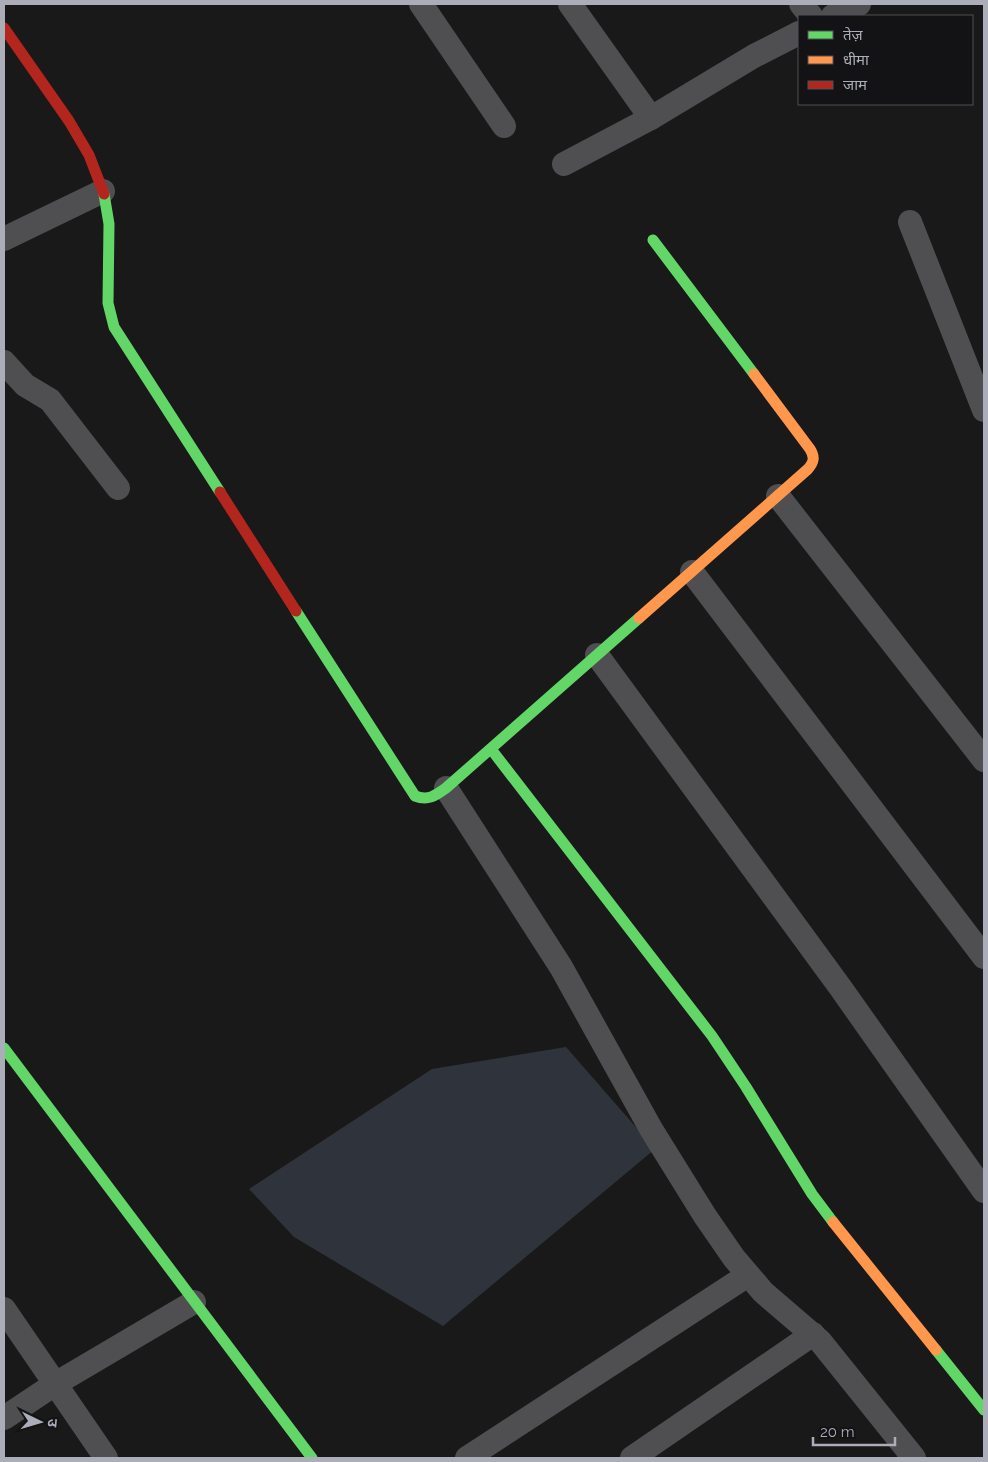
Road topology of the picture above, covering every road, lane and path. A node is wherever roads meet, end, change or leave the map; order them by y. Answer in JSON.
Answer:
{"nodes":[{"id":1,"x":421,"y":4,"type":"edge"},
{"id":2,"x":570,"y":4,"type":"edge"},
{"id":3,"x":802,"y":4,"type":"edge"},
{"id":4,"x":859,"y":4,"type":"edge"},
{"id":5,"x":810,"y":15,"type":"edge"},
{"id":6,"x":835,"y":15,"type":"edge"},
{"id":7,"x":4,"y":28,"type":"edge"},
{"id":8,"x":798,"y":34,"type":"edge"},
{"id":9,"x":651,"y":118,"type":"junction"},
{"id":10,"x":504,"y":126,"type":"dead end"},
{"id":11,"x":564,"y":164,"type":"dead end"},
{"id":12,"x":103,"y":191,"type":"junction"},
{"id":13,"x":910,"y":222,"type":"dead end"},
{"id":14,"x":4,"y":239,"type":"edge"},
{"id":15,"x":653,"y":240,"type":"dead end"},
{"id":16,"x":4,"y":362,"type":"edge"},
{"id":17,"x":984,"y":410,"type":"edge"},
{"id":18,"x":118,"y":488,"type":"dead end"},
{"id":19,"x":778,"y":496,"type":"junction"},
{"id":20,"x":692,"y":572,"type":"junction"},
{"id":21,"x":597,"y":655,"type":"junction"},
{"id":22,"x":491,"y":749,"type":"junction"},
{"id":23,"x":984,"y":760,"type":"edge"},
{"id":24,"x":446,"y":788,"type":"junction"},
{"id":25,"x":984,"y":957,"type":"edge"},
{"id":26,"x":4,"y":1048,"type":"edge"},
{"id":27,"x":984,"y":1191,"type":"edge"},
{"id":28,"x":748,"y":1275,"type":"junction"},
{"id":29,"x":194,"y":1302,"type":"junction"},
{"id":30,"x":4,"y":1309,"type":"edge"},
{"id":31,"x":813,"y":1334,"type":"junction"},
{"id":32,"x":55,"y":1384,"type":"junction"},
{"id":33,"x":984,"y":1410,"type":"edge"},
{"id":34,"x":4,"y":1418,"type":"edge"},
{"id":35,"x":106,"y":1458,"type":"edge"},
{"id":36,"x":312,"y":1458,"type":"edge"},
{"id":37,"x":467,"y":1458,"type":"edge"},
{"id":38,"x":632,"y":1458,"type":"edge"},
{"id":39,"x":914,"y":1458,"type":"edge"}],
"edges":[{"from":1,"to":10,"type":"street"},
{"from":2,"to":9,"type":"street"},
{"from":3,"to":5,"type":"street"},
{"from":4,"to":6,"type":"street"},
{"from":7,"to":12,"type":"street"},
{"from":8,"to":9,"type":"street"},
{"from":9,"to":11,"type":"street"},
{"from":12,"to":14,"type":"street"},
{"from":12,"to":24,"type":"street"},
{"from":13,"to":17,"type":"street"},
{"from":15,"to":19,"type":"street"},
{"from":16,"to":18,"type":"street"},
{"from":19,"to":20,"type":"street"},
{"from":19,"to":23,"type":"street"},
{"from":20,"to":21,"type":"street"},
{"from":20,"to":25,"type":"street"},
{"from":21,"to":22,"type":"street"},
{"from":21,"to":27,"type":"street"},
{"from":22,"to":24,"type":"street"},
{"from":22,"to":33,"type":"street"},
{"from":24,"to":28,"type":"street"},
{"from":26,"to":29,"type":"street"},
{"from":28,"to":31,"type":"street"},
{"from":28,"to":37,"type":"street"},
{"from":29,"to":32,"type":"street"},
{"from":29,"to":36,"type":"street"},
{"from":30,"to":32,"type":"street"},
{"from":31,"to":38,"type":"street"},
{"from":31,"to":39,"type":"street"},
{"from":32,"to":34,"type":"street"},
{"from":32,"to":35,"type":"street"}]}
